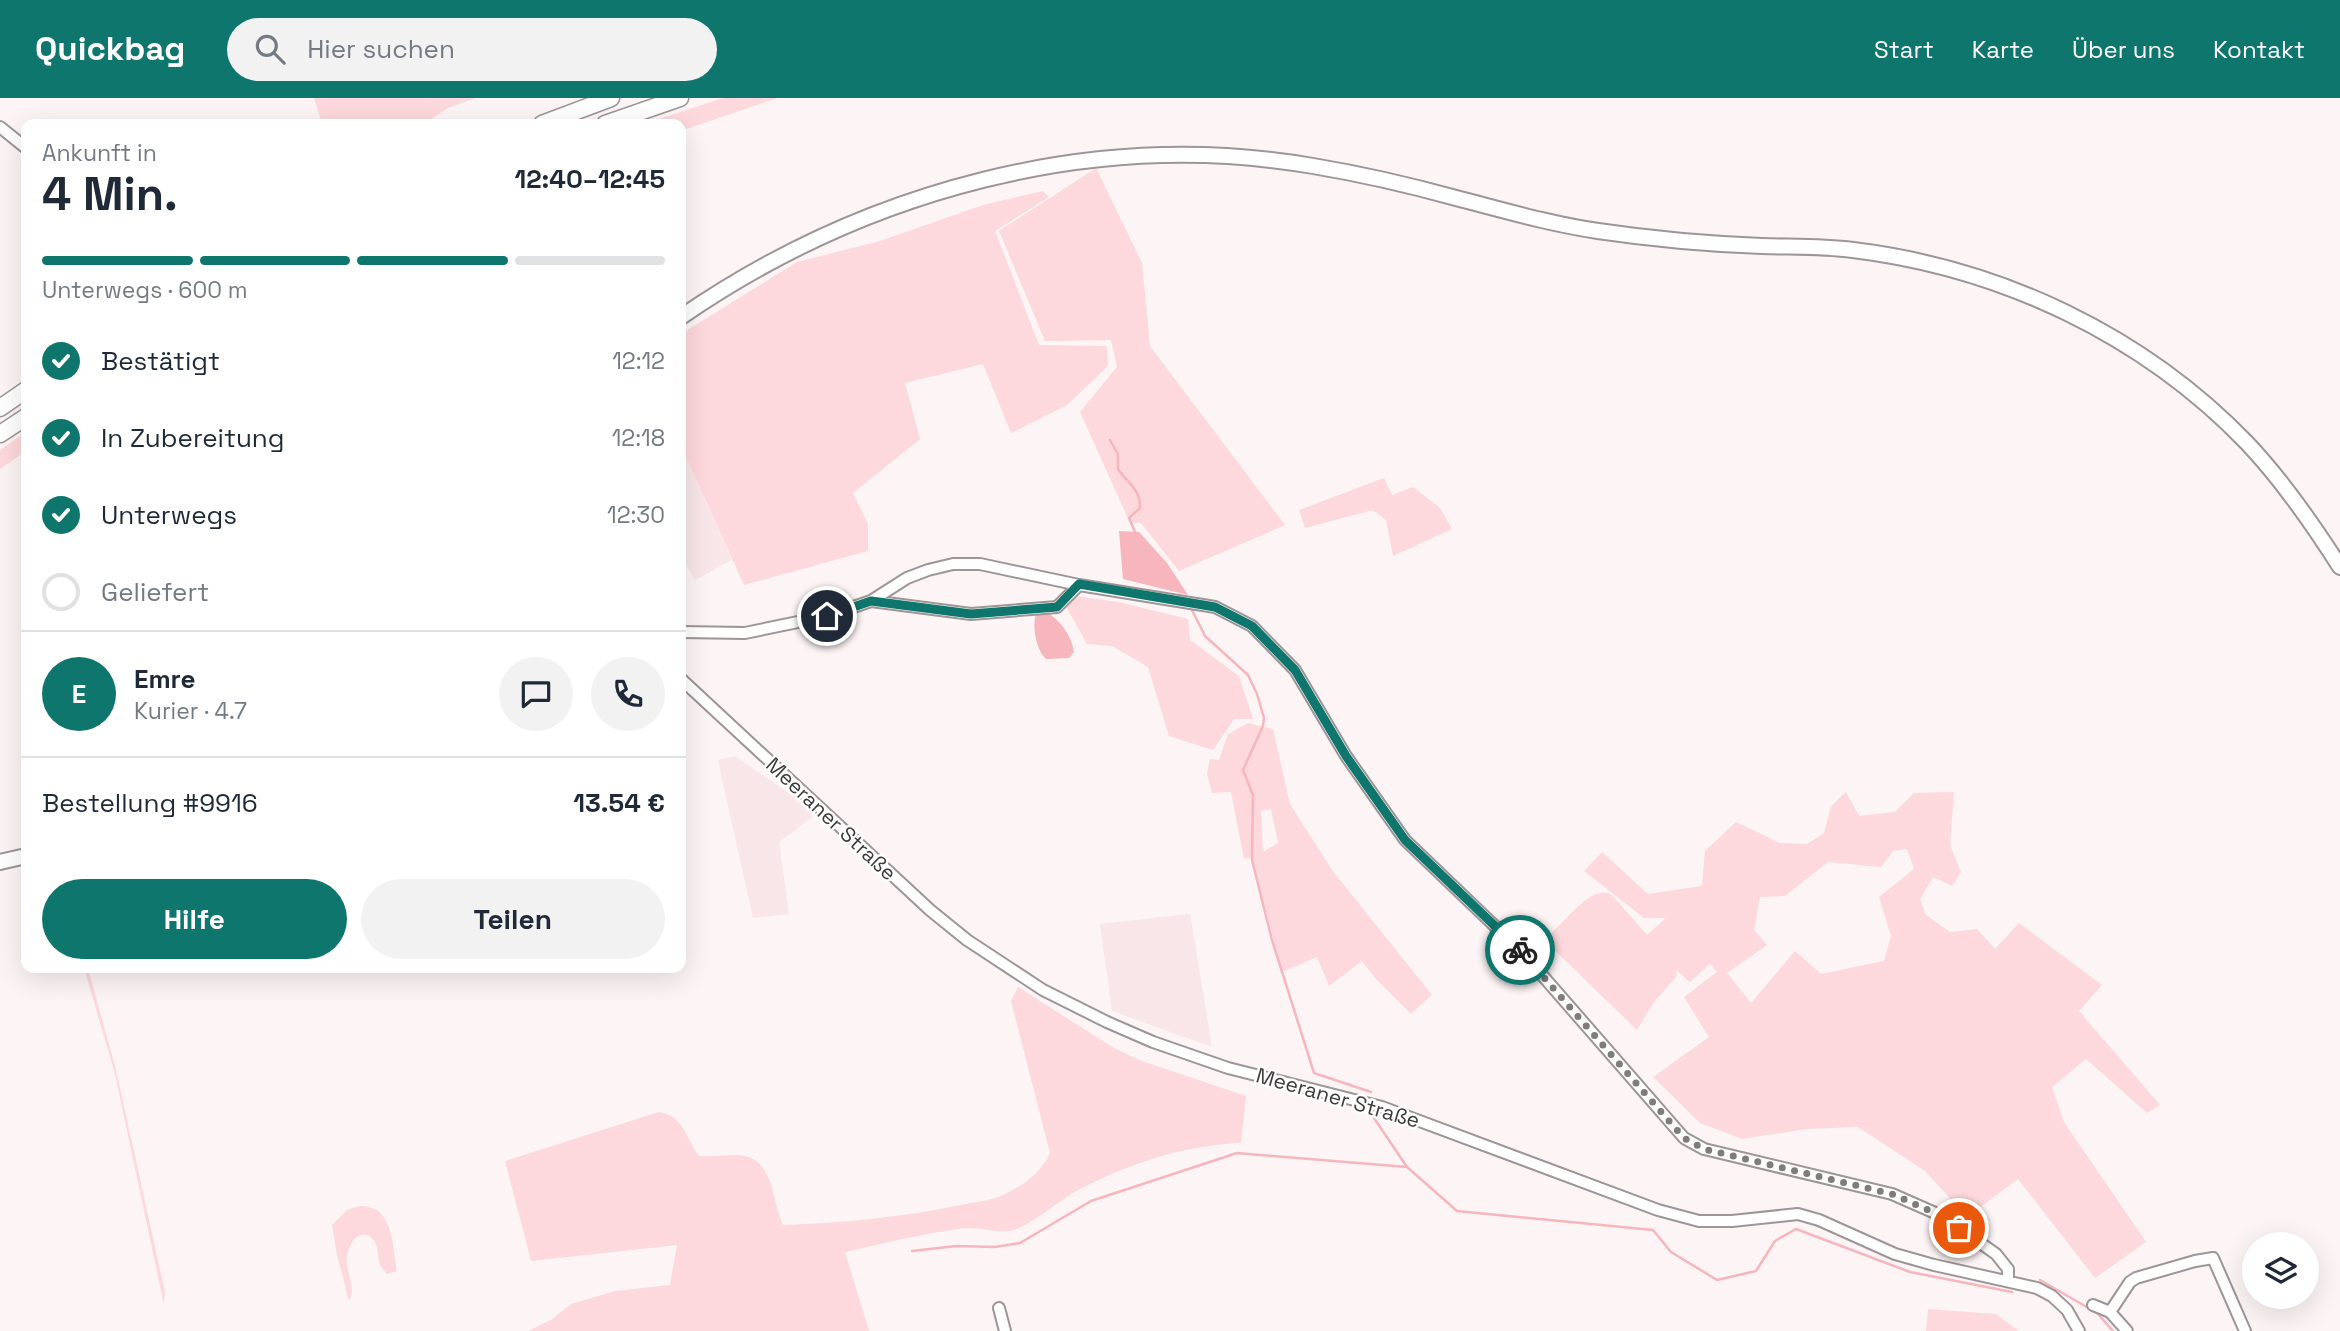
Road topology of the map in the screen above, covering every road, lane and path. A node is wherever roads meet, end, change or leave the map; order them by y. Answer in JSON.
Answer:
{"nodes":[{"id":1,"x":611,"y":98,"type":"edge"},
{"id":2,"x":680,"y":98,"type":"edge"},
{"id":3,"x":555,"y":119,"type":"edge"},
{"id":4,"x":620,"y":119,"type":"edge"},
{"id":5,"x":0,"y":127,"type":"edge"},
{"id":6,"x":21,"y":144,"type":"edge"},
{"id":7,"x":686,"y":314,"type":"edge"},
{"id":8,"x":21,"y":393,"type":"edge"},
{"id":9,"x":0,"y":408,"type":"edge"},
{"id":10,"x":21,"y":420,"type":"edge"},
{"id":11,"x":0,"y":434,"type":"edge"},
{"id":12,"x":2340,"y":567,"type":"edge"},
{"id":13,"x":1079,"y":584,"type":"junction"},
{"id":14,"x":871,"y":601,"type":"junction"},
{"id":15,"x":686,"y":632,"type":"edge"},
{"id":16,"x":686,"y":684,"type":"edge"},
{"id":17,"x":21,"y":857,"type":"edge"},
{"id":18,"x":0,"y":862,"type":"edge"},
{"id":19,"x":2008,"y":1281,"type":"junction"},
{"id":20,"x":2094,"y":1305,"type":"dead end"},
{"id":21,"x":999,"y":1308,"type":"dead end"},
{"id":22,"x":2110,"y":1312,"type":"junction"},
{"id":23,"x":1005,"y":1331,"type":"edge"},
{"id":24,"x":2078,"y":1331,"type":"edge"},
{"id":25,"x":2127,"y":1331,"type":"edge"},
{"id":26,"x":2245,"y":1331,"type":"edge"}],
"edges":[{"from":1,"to":3,"type":"highway"},
{"from":2,"to":4,"type":"highway"},
{"from":5,"to":6,"type":"street"},
{"from":7,"to":12,"type":"main road"},
{"from":8,"to":9,"type":"highway"},
{"from":10,"to":11,"type":"highway"},
{"from":13,"to":14,"type":"street"},
{"from":13,"to":14,"type":"street"},
{"from":13,"to":19,"type":"street"},
{"from":14,"to":15,"type":"street"},
{"from":16,"to":19,"type":"street","name":"Meeraner Straße"},
{"from":17,"to":18,"type":"main road"},
{"from":19,"to":24,"type":"street","name":"Meeraner Straße"},
{"from":20,"to":22,"type":"street"},
{"from":21,"to":23,"type":"street"},
{"from":22,"to":25,"type":"street"},
{"from":22,"to":26,"type":"street"}]}
